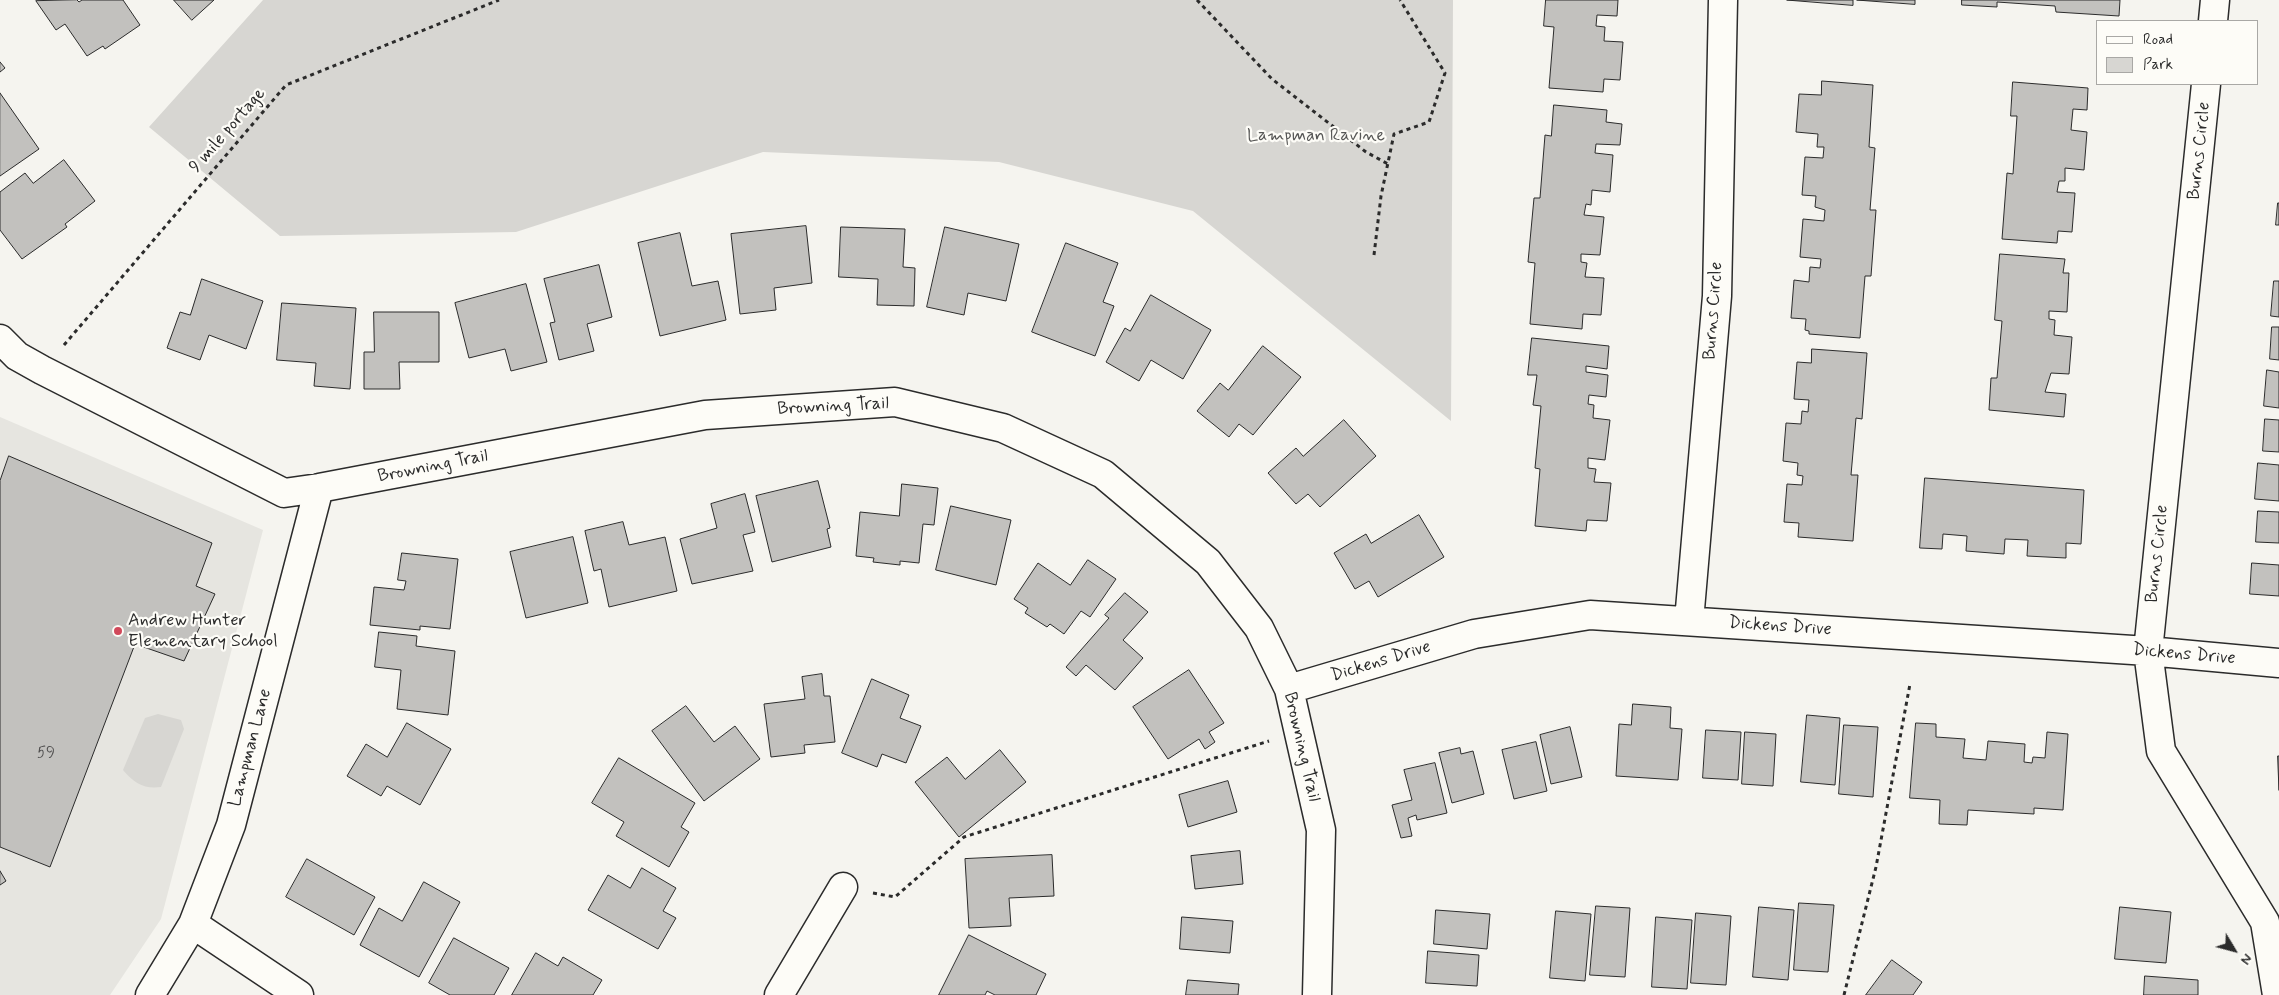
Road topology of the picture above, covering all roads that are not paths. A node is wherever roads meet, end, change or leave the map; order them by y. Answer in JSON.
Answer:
{"nodes":[{"id":1,"x":1723,"y":0,"type":"edge"},
{"id":2,"x":2215,"y":0,"type":"edge"},
{"id":3,"x":2213,"y":20,"type":"edge"},
{"id":4,"x":2206,"y":85,"type":"edge"},
{"id":5,"x":0,"y":339,"type":"edge"},
{"id":6,"x":319,"y":488,"type":"junction"},
{"id":7,"x":1689,"y":621,"type":"junction"},
{"id":8,"x":2148,"y":651,"type":"junction"},
{"id":9,"x":2279,"y":664,"type":"edge"},
{"id":10,"x":1289,"y":690,"type":"junction"},
{"id":11,"x":843,"y":887,"type":"road end"},
{"id":12,"x":193,"y":924,"type":"junction"},
{"id":13,"x":150,"y":995,"type":"edge"},
{"id":14,"x":299,"y":995,"type":"edge"},
{"id":15,"x":779,"y":995,"type":"edge"},
{"id":16,"x":1317,"y":995,"type":"edge"},
{"id":17,"x":2277,"y":995,"type":"edge"}],
"edges":[{"from":1,"to":7,"type":"street","name":"Burns Circle"},
{"from":2,"to":3,"type":"street"},
{"from":4,"to":8,"type":"street","name":"Burns Circle"},
{"from":5,"to":6,"type":"street","name":"Browning Trail"},
{"from":6,"to":10,"type":"street","name":"Browning Trail"},
{"from":6,"to":12,"type":"street","name":"Lampman Lane"},
{"from":7,"to":8,"type":"street","name":"Dickens Drive"},
{"from":7,"to":10,"type":"street","name":"Dickens Drive"},
{"from":8,"to":9,"type":"street","name":"Dickens Drive"},
{"from":8,"to":17,"type":"street","name":"Burns Circle"},
{"from":10,"to":16,"type":"street","name":"Browning Trail"},
{"from":11,"to":15,"type":"street"},
{"from":12,"to":13,"type":"street","name":"Lampman Lane"},
{"from":12,"to":14,"type":"street"}]}
